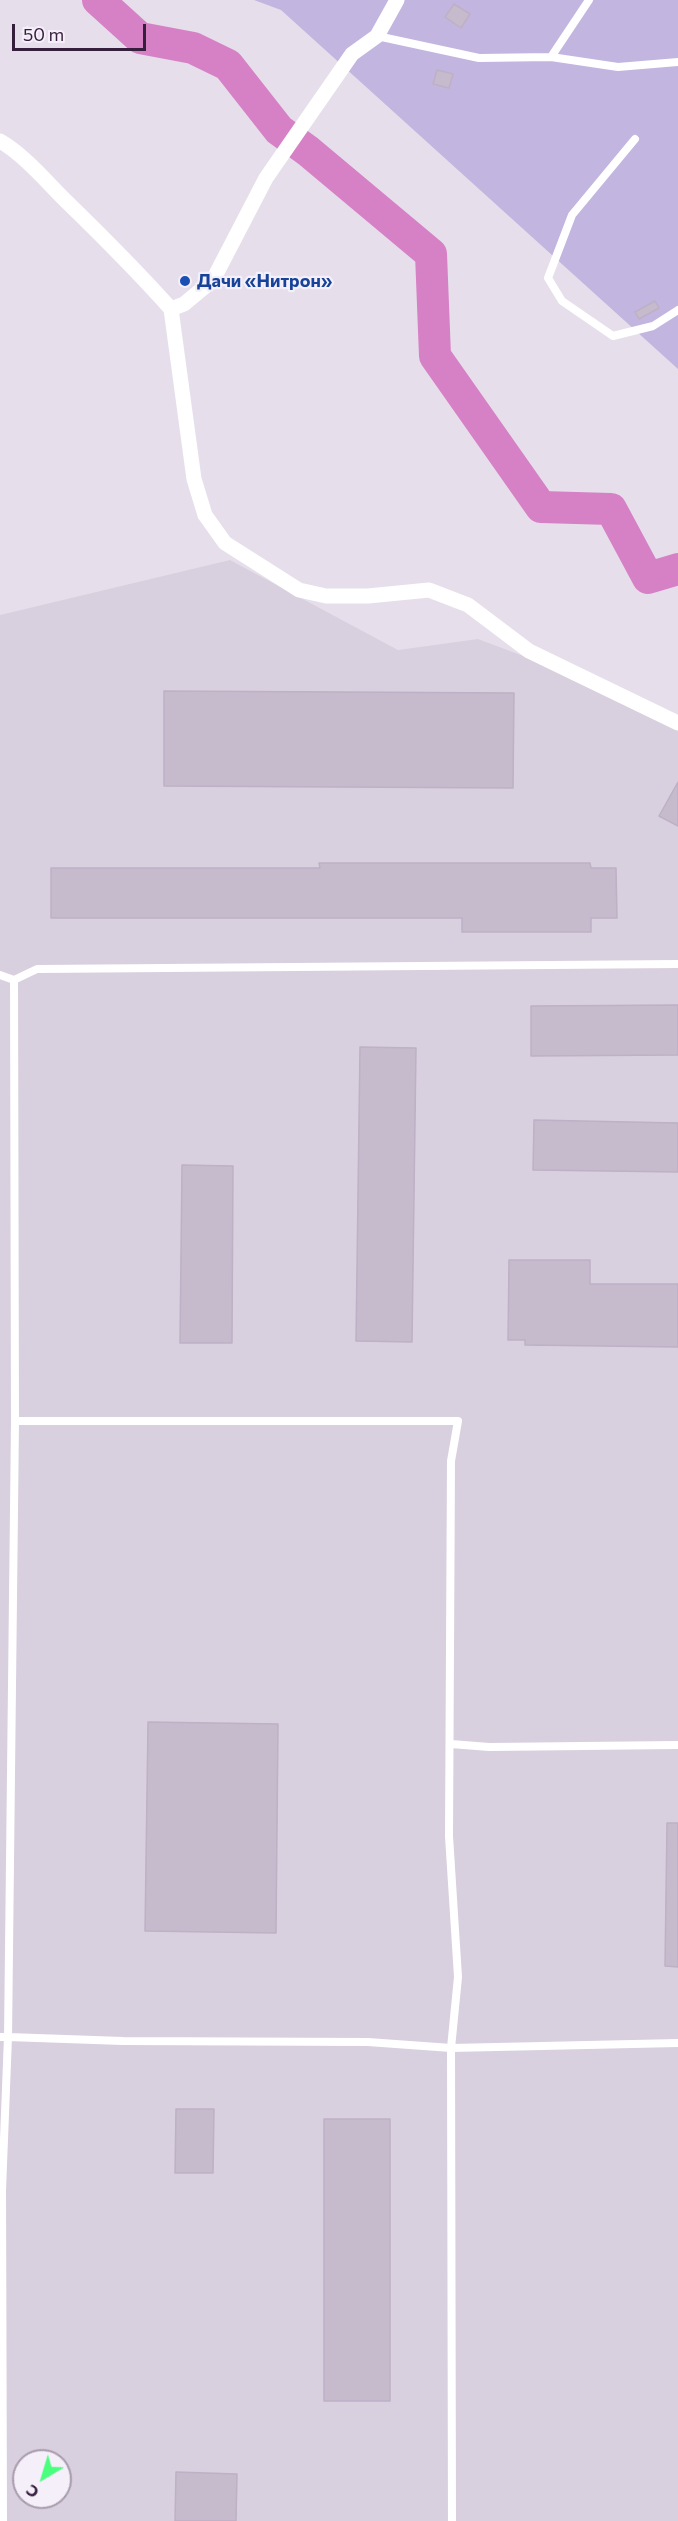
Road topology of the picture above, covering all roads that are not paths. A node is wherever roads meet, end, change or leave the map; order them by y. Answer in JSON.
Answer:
{"nodes":[{"id":1,"x":397,"y":0,"type":"edge"},
{"id":2,"x":589,"y":0,"type":"edge"},
{"id":3,"x":377,"y":36,"type":"junction"},
{"id":4,"x":551,"y":57,"type":"junction"},
{"id":5,"x":678,"y":62,"type":"edge"},
{"id":6,"x":635,"y":139,"type":"dead end"},
{"id":7,"x":0,"y":141,"type":"edge"},
{"id":8,"x":171,"y":309,"type":"junction"},
{"id":9,"x":678,"y":310,"type":"edge"},
{"id":10,"x":678,"y":723,"type":"edge"},
{"id":11,"x":678,"y":964,"type":"edge"},
{"id":12,"x":0,"y":975,"type":"edge"},
{"id":13,"x":14,"y":980,"type":"junction"},
{"id":14,"x":15,"y":1421,"type":"junction"},
{"id":15,"x":451,"y":1744,"type":"junction"},
{"id":16,"x":678,"y":1745,"type":"edge"},
{"id":17,"x":4,"y":2037,"type":"edge"},
{"id":18,"x":678,"y":2043,"type":"edge"},
{"id":19,"x":451,"y":2048,"type":"junction"},
{"id":20,"x":3,"y":2521,"type":"edge"},
{"id":21,"x":452,"y":2521,"type":"edge"}],
"edges":[{"from":1,"to":3,"type":"street"},
{"from":2,"to":4,"type":"lane"},
{"from":3,"to":4,"type":"lane"},
{"from":3,"to":8,"type":"street"},
{"from":4,"to":5,"type":"lane"},
{"from":6,"to":9,"type":"lane"},
{"from":7,"to":8,"type":"street"},
{"from":8,"to":10,"type":"street"},
{"from":11,"to":13,"type":"lane"},
{"from":12,"to":13,"type":"lane"},
{"from":13,"to":14,"type":"lane"},
{"from":14,"to":15,"type":"lane"},
{"from":14,"to":17,"type":"lane"},
{"from":15,"to":16,"type":"lane"},
{"from":15,"to":19,"type":"lane"},
{"from":17,"to":19,"type":"lane"},
{"from":17,"to":20,"type":"lane"},
{"from":18,"to":19,"type":"lane"},
{"from":19,"to":21,"type":"lane"}]}
